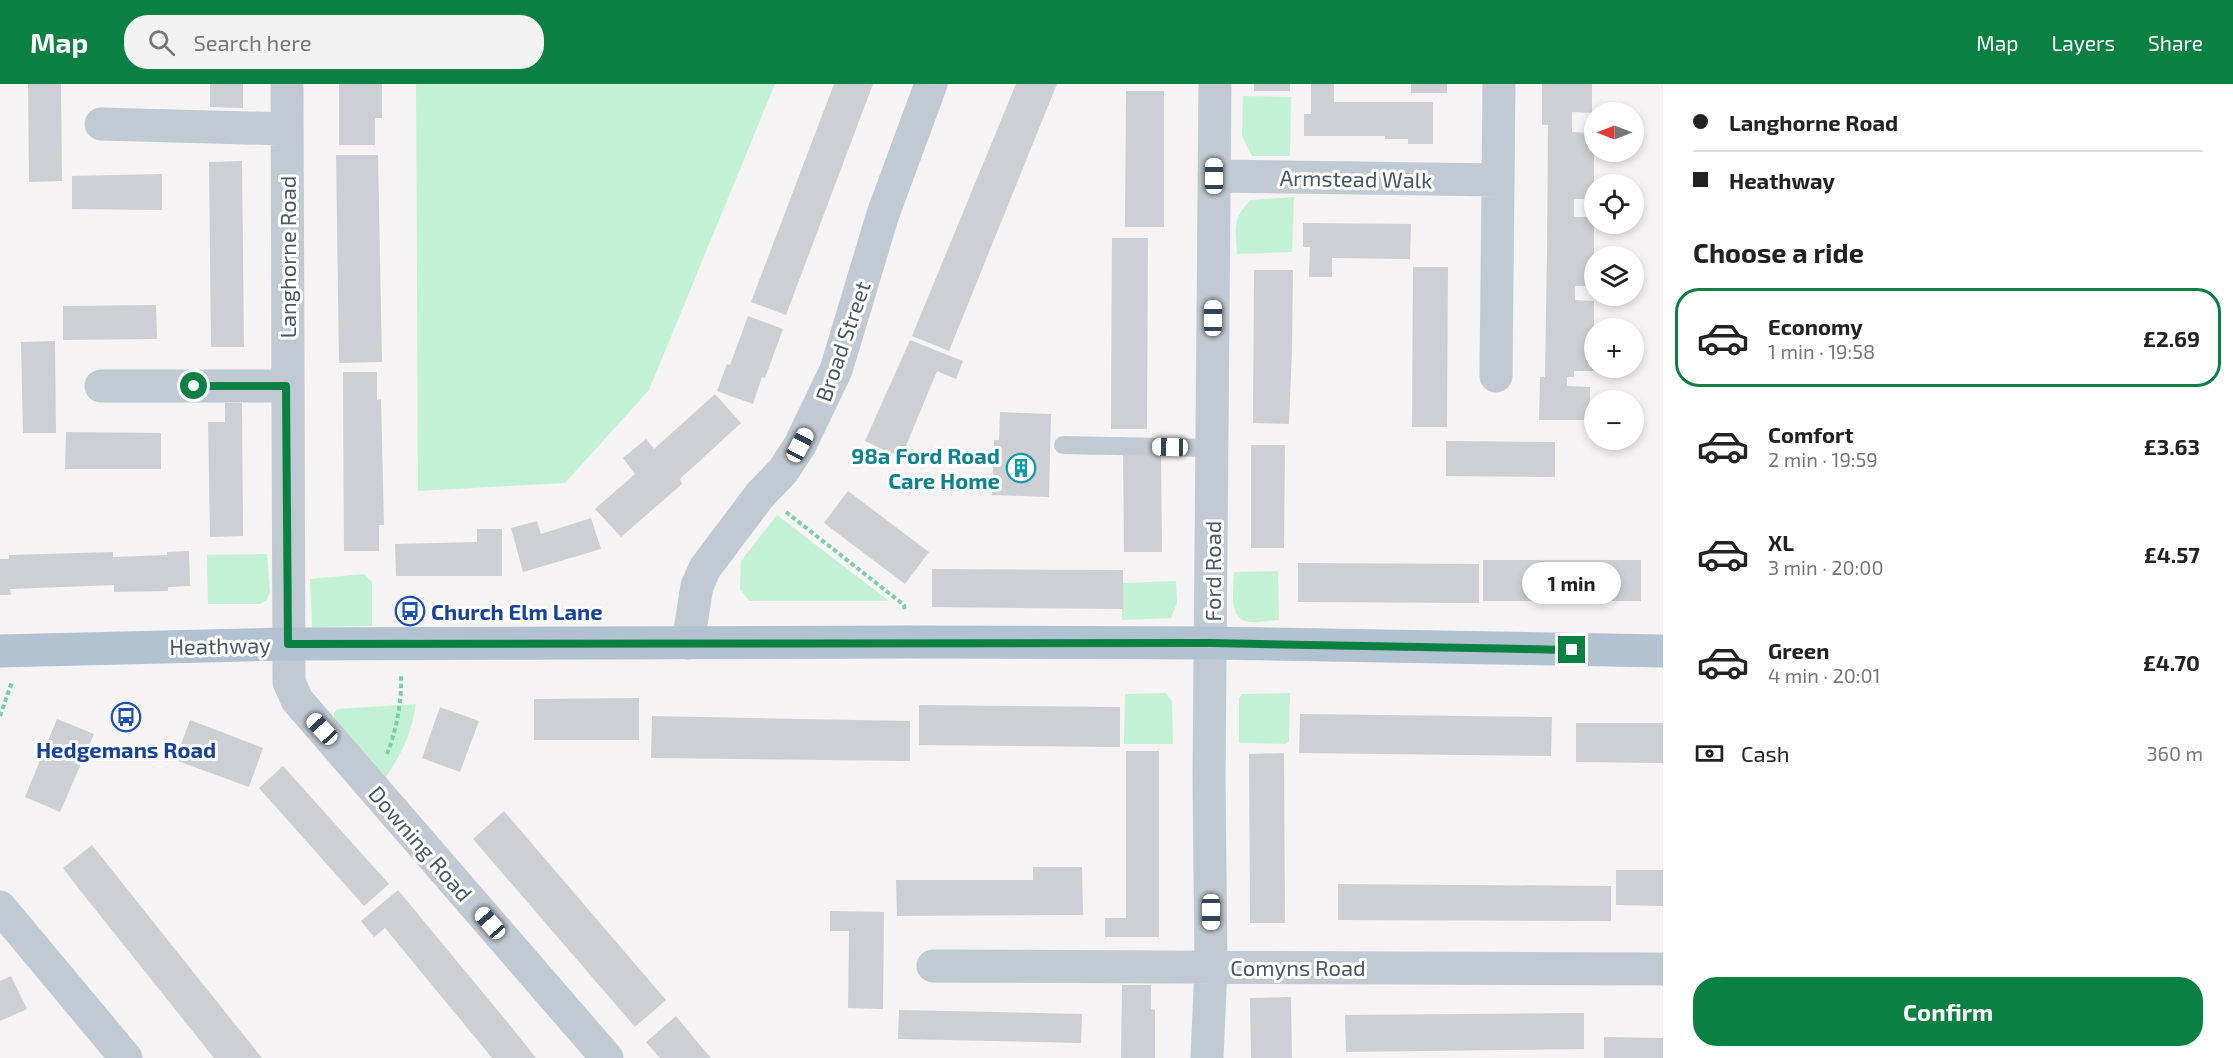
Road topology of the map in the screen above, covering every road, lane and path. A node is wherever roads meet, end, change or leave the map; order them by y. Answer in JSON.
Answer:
{"nodes":[{"id":1,"x":287,"y":84,"type":"edge"},
{"id":2,"x":931,"y":84,"type":"edge"},
{"id":3,"x":1215,"y":84,"type":"edge"},
{"id":4,"x":1499,"y":84,"type":"edge"},
{"id":5,"x":101,"y":124,"type":"dead end"},
{"id":6,"x":287,"y":129,"type":"junction"},
{"id":7,"x":1214,"y":176,"type":"junction"},
{"id":8,"x":1498,"y":180,"type":"junction"},
{"id":9,"x":1496,"y":376,"type":"dead end"},
{"id":10,"x":101,"y":386,"type":"dead end"},
{"id":11,"x":286,"y":386,"type":"junction"},
{"id":12,"x":1063,"y":445,"type":"dead end"},
{"id":13,"x":1213,"y":448,"type":"junction"},
{"id":14,"x":760,"y":495,"type":"junction"},
{"id":15,"x":909,"y":642,"type":"junction"},
{"id":16,"x":401,"y":643,"type":"junction"},
{"id":17,"x":688,"y":643,"type":"junction"},
{"id":18,"x":1211,"y":643,"type":"junction"},
{"id":19,"x":288,"y":644,"type":"junction"},
{"id":20,"x":0,"y":651,"type":"edge"},
{"id":21,"x":1663,"y":651,"type":"edge"},
{"id":22,"x":368,"y":781,"type":"junction"},
{"id":23,"x":0,"y":907,"type":"edge"},
{"id":24,"x":933,"y":966,"type":"dead end"},
{"id":25,"x":1211,"y":967,"type":"junction"},
{"id":26,"x":1663,"y":969,"type":"edge"},
{"id":27,"x":126,"y":1058,"type":"edge"},
{"id":28,"x":607,"y":1058,"type":"edge"},
{"id":29,"x":1208,"y":1058,"type":"edge"}],
"edges":[{"from":1,"to":6,"type":"street","name":"Langhorne Road"},
{"from":2,"to":14,"type":"street","name":"Broad Street"},
{"from":3,"to":7,"type":"street","name":"Ford Road"},
{"from":4,"to":8,"type":"street"},
{"from":5,"to":6,"type":"street"},
{"from":6,"to":11,"type":"street","name":"Langhorne Road"},
{"from":7,"to":8,"type":"street","name":"Armstead Walk"},
{"from":7,"to":13,"type":"street","name":"Ford Road"},
{"from":8,"to":9,"type":"street"},
{"from":10,"to":11,"type":"street"},
{"from":11,"to":19,"type":"street","name":"Langhorne Road"},
{"from":12,"to":13,"type":"lane"},
{"from":13,"to":18,"type":"street","name":"Ford Road"},
{"from":14,"to":15,"type":"path"},
{"from":14,"to":17,"type":"street","name":"Broad Street"},
{"from":15,"to":17,"type":"main road","name":"Heathway"},
{"from":15,"to":18,"type":"main road","name":"Heathway"},
{"from":16,"to":17,"type":"main road","name":"Heathway"},
{"from":16,"to":19,"type":"main road","name":"Heathway"},
{"from":16,"to":22,"type":"path"},
{"from":18,"to":21,"type":"main road","name":"Heathway"},
{"from":18,"to":25,"type":"street","name":"Ford Road"},
{"from":19,"to":20,"type":"main road","name":"Heathway"},
{"from":19,"to":22,"type":"street","name":"Downing Road"},
{"from":22,"to":28,"type":"street","name":"Downing Road"},
{"from":23,"to":27,"type":"street"},
{"from":24,"to":25,"type":"street","name":"Comyns Road"},
{"from":25,"to":26,"type":"street","name":"Comyns Road"},
{"from":25,"to":29,"type":"street","name":"Ford Road"}]}
